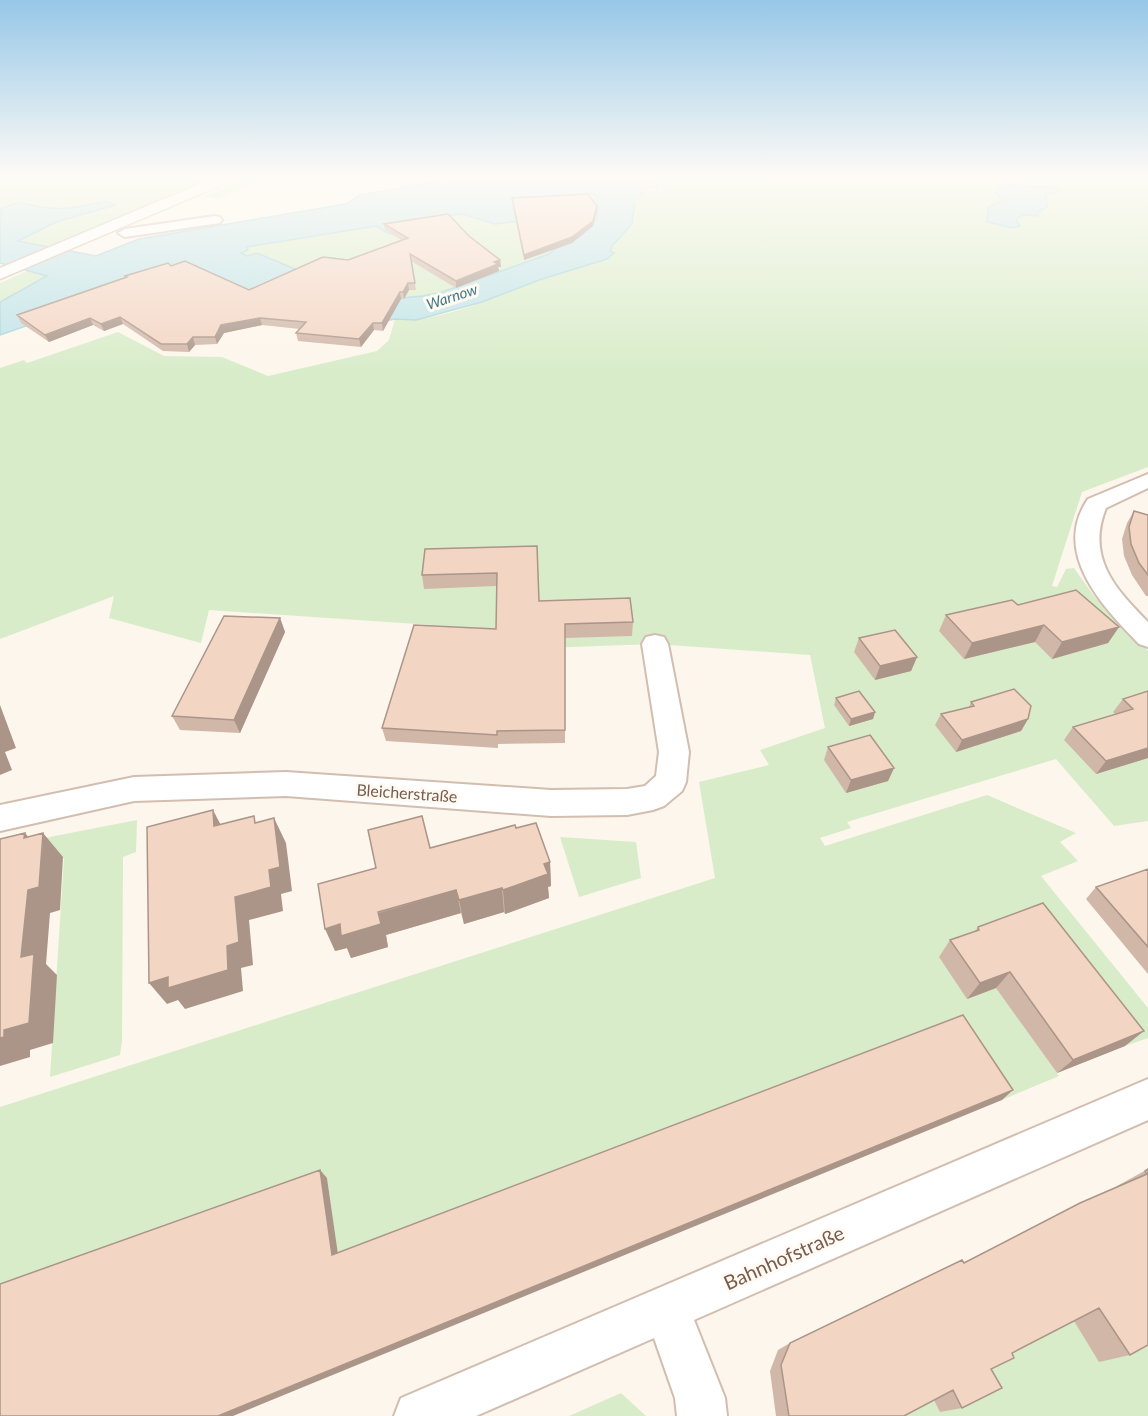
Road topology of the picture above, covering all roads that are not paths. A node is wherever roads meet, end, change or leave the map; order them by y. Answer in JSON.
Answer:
{"nodes":[{"id":1,"x":74,"y":243,"type":"edge"},
{"id":2,"x":6,"y":271,"type":"edge"},
{"id":3,"x":1148,"y":480,"type":"edge"},
{"id":4,"x":1148,"y":638,"type":"edge"},
{"id":5,"x":655,"y":644,"type":"dead end"},
{"id":6,"x":0,"y":818,"type":"edge"},
{"id":7,"x":1148,"y":1099,"type":"edge"},
{"id":8,"x":667,"y":1310,"type":"junction"},
{"id":9,"x":419,"y":1416,"type":"edge"},
{"id":10,"x":702,"y":1416,"type":"edge"}],
"edges":[{"from":1,"to":2,"type":"main road"},
{"from":3,"to":4,"type":"street"},
{"from":5,"to":6,"type":"street","name":"Bleicherstraße"},
{"from":7,"to":8,"type":"street","name":"Bahnhofstraße"},
{"from":8,"to":9,"type":"street","name":"Bahnhofstraße"},
{"from":8,"to":10,"type":"street"}]}
